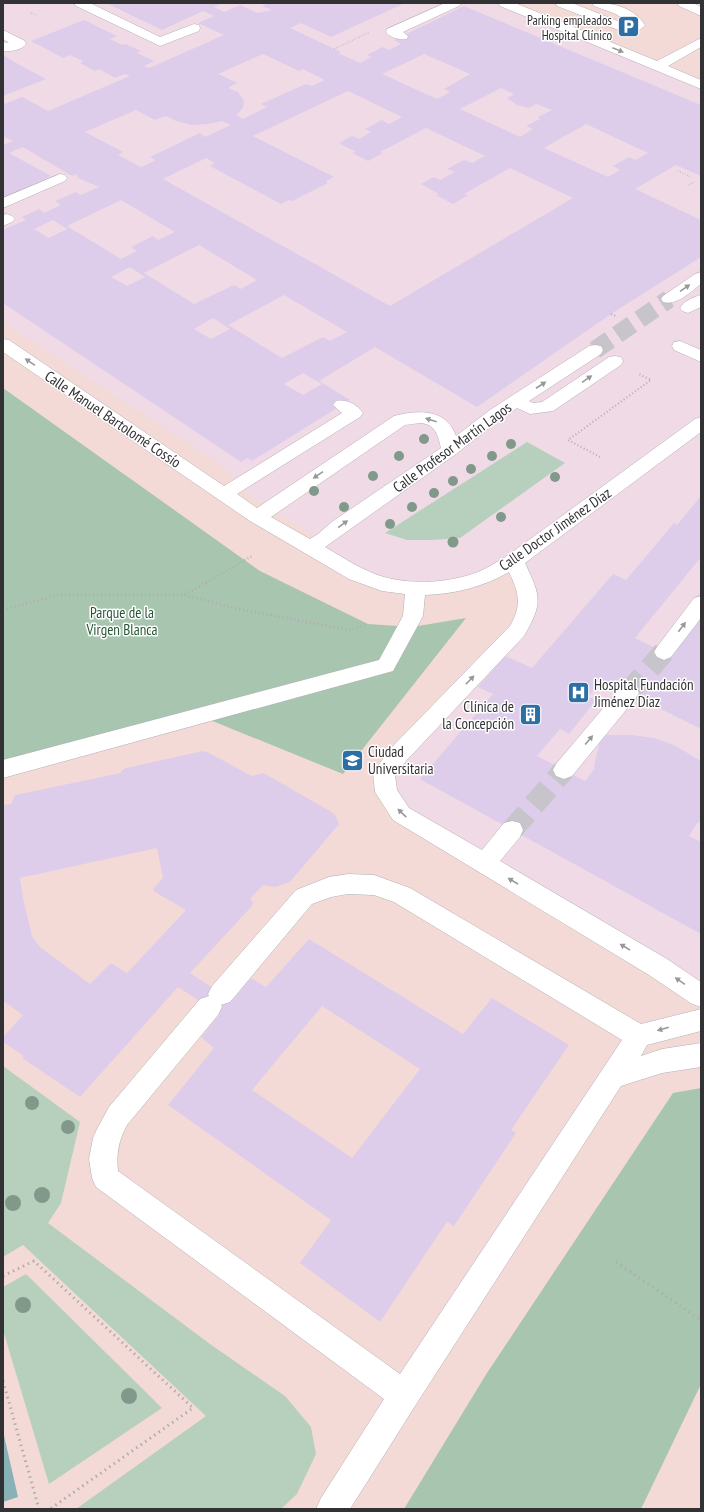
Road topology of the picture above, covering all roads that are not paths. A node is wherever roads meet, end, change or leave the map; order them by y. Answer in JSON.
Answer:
{"nodes":[{"id":1,"x":80,"y":3,"type":"edge"},
{"id":2,"x":456,"y":3,"type":"edge"},
{"id":3,"x":504,"y":3,"type":"edge"},
{"id":4,"x":561,"y":3,"type":"edge"},
{"id":5,"x":598,"y":3,"type":"edge"},
{"id":6,"x":684,"y":3,"type":"edge"},
{"id":7,"x":701,"y":12,"type":"edge"},
{"id":8,"x":194,"y":28,"type":"dead end"},
{"id":9,"x":3,"y":34,"type":"edge"},
{"id":10,"x":402,"y":36,"type":"dead end"},
{"id":11,"x":701,"y":42,"type":"edge"},
{"id":12,"x":3,"y":46,"type":"edge"},
{"id":13,"x":658,"y":66,"type":"junction"},
{"id":14,"x":701,"y":85,"type":"edge"},
{"id":15,"x":60,"y":178,"type":"dead end"},
{"id":16,"x":3,"y":204,"type":"edge"},
{"id":17,"x":701,"y":277,"type":"edge"},
{"id":18,"x":669,"y":298,"type":"tunnel mouth"},
{"id":19,"x":3,"y":344,"type":"edge"},
{"id":20,"x":680,"y":346,"type":"dead end"},
{"id":21,"x":595,"y":350,"type":"tunnel mouth"},
{"id":22,"x":701,"y":356,"type":"edge"},
{"id":23,"x":615,"y":361,"type":"tunnel mouth"},
{"id":24,"x":517,"y":401,"type":"junction"},
{"id":25,"x":342,"y":405,"type":"dead end"},
{"id":26,"x":701,"y":423,"type":"edge"},
{"id":27,"x":450,"y":450,"type":"junction"},
{"id":28,"x":224,"y":494,"type":"junction"},
{"id":29,"x":257,"y":517,"type":"junction"},
{"id":30,"x":311,"y":546,"type":"junction"},
{"id":31,"x":514,"y":562,"type":"junction"},
{"id":32,"x":416,"y":589,"type":"junction"},
{"id":33,"x":701,"y":603,"type":"edge"},
{"id":34,"x":664,"y":652,"type":"tunnel mouth"},
{"id":35,"x":628,"y":693,"type":"tunnel mouth"},
{"id":36,"x":3,"y":769,"type":"edge"},
{"id":37,"x":564,"y":770,"type":"tunnel mouth"},
{"id":38,"x":512,"y":830,"type":"tunnel mouth"},
{"id":39,"x":484,"y":864,"type":"junction"},
{"id":40,"x":701,"y":996,"type":"edge"},
{"id":41,"x":701,"y":1020,"type":"edge"},
{"id":42,"x":639,"y":1036,"type":"junction"},
{"id":43,"x":701,"y":1056,"type":"edge"},
{"id":44,"x":614,"y":1076,"type":"junction"},
{"id":45,"x":404,"y":1395,"type":"junction"},
{"id":46,"x":332,"y":1509,"type":"edge"}],
"edges":[{"from":1,"to":8,"type":"street"},
{"from":2,"to":10,"type":"street"},
{"from":3,"to":13,"type":"street","one_way":true},
{"from":4,"to":5,"type":"street"},
{"from":6,"to":7,"type":"street"},
{"from":9,"to":12,"type":"street"},
{"from":11,"to":13,"type":"street"},
{"from":13,"to":14,"type":"street"},
{"from":15,"to":16,"type":"street"},
{"from":18,"to":17,"type":"street","one_way":true},
{"from":28,"to":19,"type":"street","name":"Calle Manuel Bartolomé Cossío","one_way":true},
{"from":20,"to":22,"type":"street"},
{"from":24,"to":21,"type":"street","name":"Calle Profesor Martín Lagos","one_way":true},
{"from":24,"to":23,"type":"street","one_way":true},
{"from":24,"to":27,"type":"street","name":"Calle Profesor Martín Lagos"},
{"from":25,"to":28,"type":"street"},
{"from":26,"to":31,"type":"street","name":"Calle Doctor Jiménez Díaz"},
{"from":27,"to":29,"type":"street","one_way":true},
{"from":30,"to":27,"type":"street","name":"Calle Profesor Martín Lagos","one_way":true},
{"from":28,"to":29,"type":"street","name":"Calle Doctor Jiménez Díaz"},
{"from":29,"to":30,"type":"street","name":"Calle Doctor Jiménez Díaz"},
{"from":30,"to":32,"type":"street","name":"Calle Doctor Jiménez Díaz"},
{"from":31,"to":32,"type":"street","name":"Calle Doctor Jiménez Díaz"},
{"from":39,"to":31,"type":"street","one_way":true},
{"from":32,"to":36,"type":"street"},
{"from":34,"to":33,"type":"street","one_way":true},
{"from":37,"to":35,"type":"street","one_way":true},
{"from":38,"to":39,"type":"street"},
{"from":40,"to":39,"type":"street","one_way":true},
{"from":41,"to":42,"type":"street","one_way":true},
{"from":42,"to":44,"type":"street"},
{"from":42,"to":45,"type":"street"},
{"from":43,"to":44,"type":"street"},
{"from":44,"to":45,"type":"street"},
{"from":45,"to":46,"type":"street"}]}
